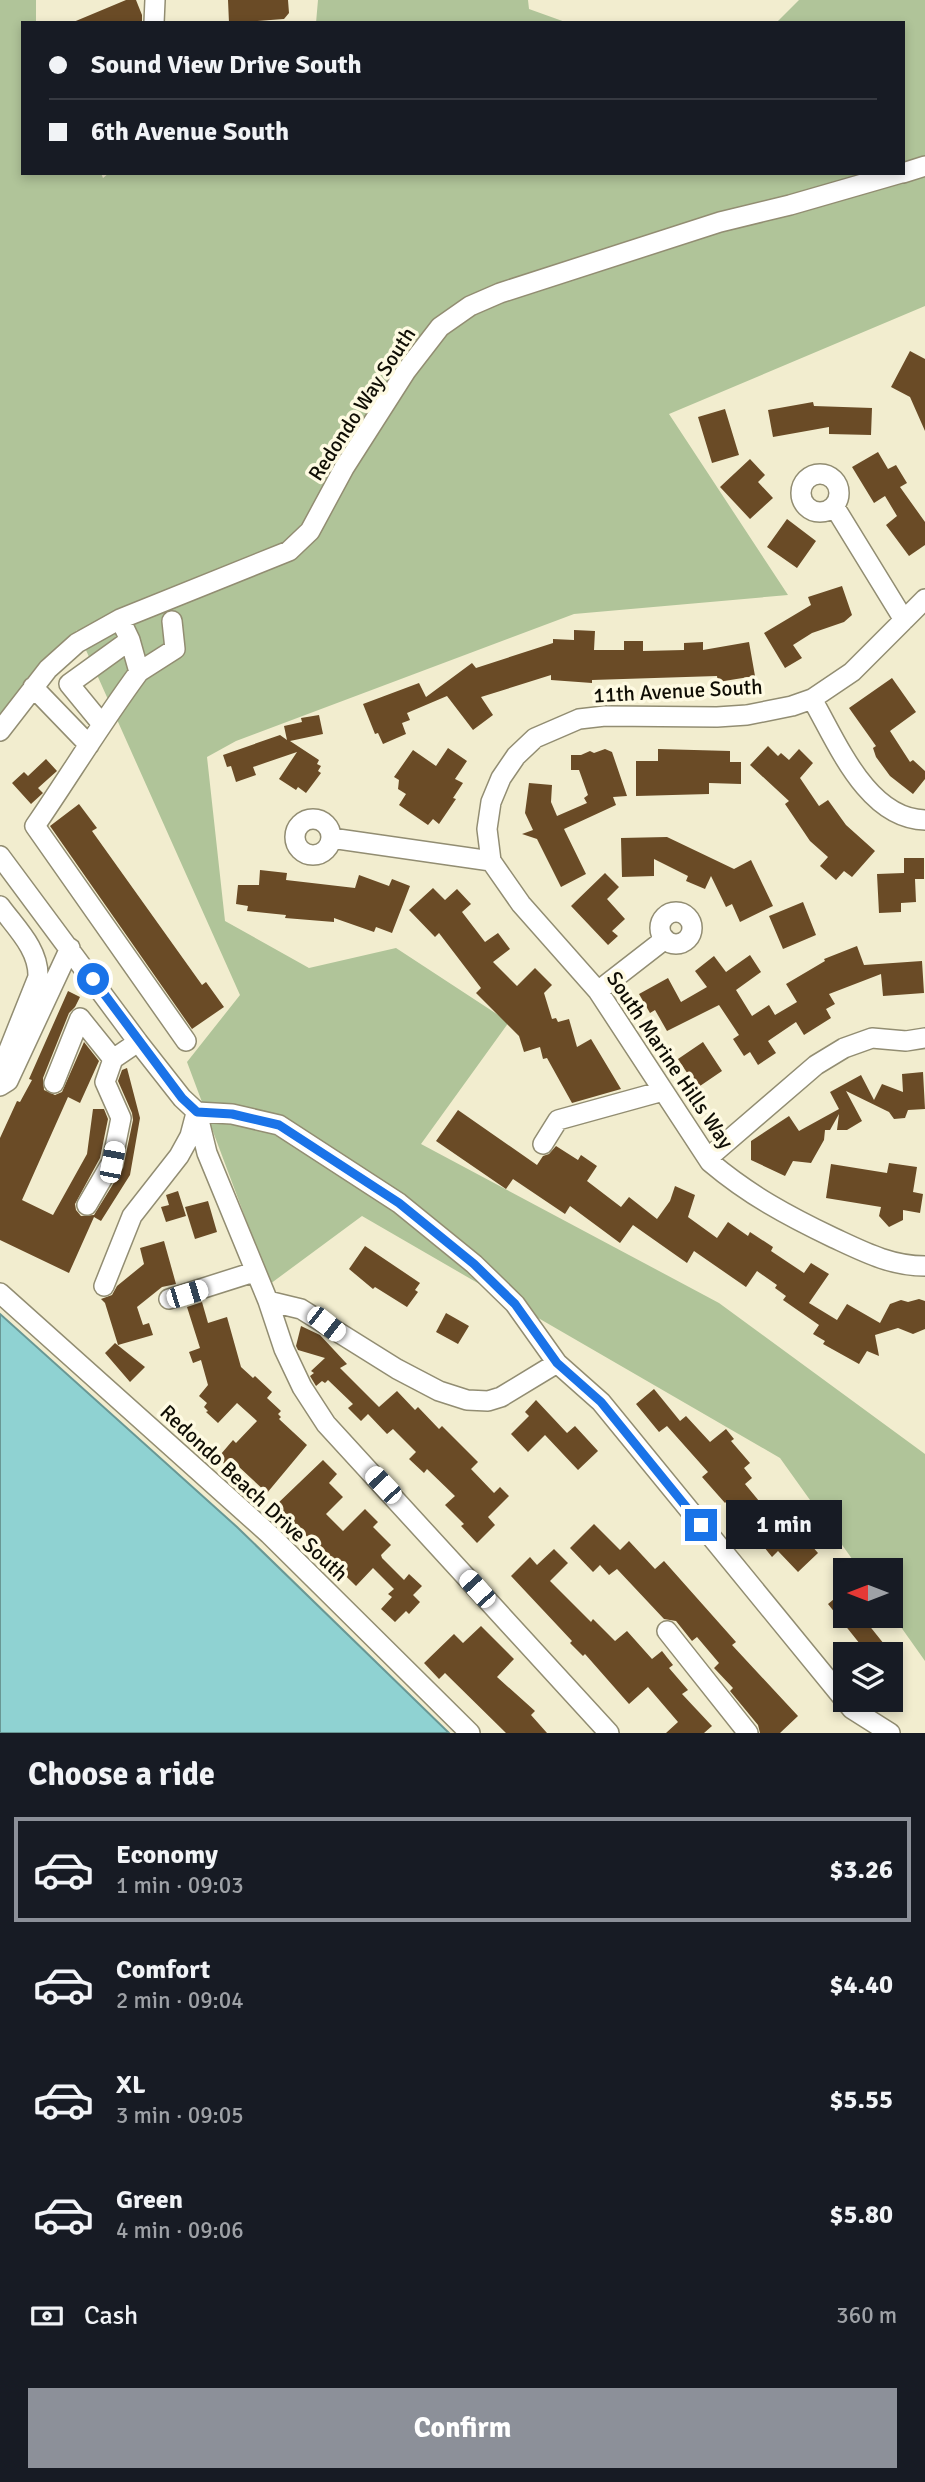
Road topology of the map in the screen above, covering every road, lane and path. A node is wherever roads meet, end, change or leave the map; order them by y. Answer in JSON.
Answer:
{"nodes":[{"id":1,"x":155,"y":0,"type":"edge"},
{"id":2,"x":154,"y":21,"type":"edge"},
{"id":3,"x":925,"y":166,"type":"edge"},
{"id":4,"x":905,"y":172,"type":"edge"},
{"id":5,"x":895,"y":175,"type":"edge"},
{"id":6,"x":834,"y":506,"type":"dead end"},
{"id":7,"x":925,"y":599,"type":"edge"},
{"id":8,"x":120,"y":619,"type":"junction"},
{"id":9,"x":904,"y":620,"type":"junction"},
{"id":10,"x":172,"y":621,"type":"dead end"},
{"id":11,"x":130,"y":640,"type":"junction"},
{"id":12,"x":139,"y":672,"type":"junction"},
{"id":13,"x":33,"y":687,"type":"junction"},
{"id":14,"x":812,"y":699,"type":"junction"},
{"id":15,"x":101,"y":723,"type":"junction"},
{"id":16,"x":0,"y":731,"type":"edge"},
{"id":17,"x":89,"y":745,"type":"junction"},
{"id":18,"x":925,"y":820,"type":"edge"},
{"id":19,"x":331,"y":838,"type":"dead end"},
{"id":20,"x":0,"y":856,"type":"edge"},
{"id":21,"x":491,"y":861,"type":"junction"},
{"id":22,"x":0,"y":906,"type":"edge"},
{"id":23,"x":665,"y":939,"type":"dead end"},
{"id":24,"x":70,"y":948,"type":"junction"},
{"id":25,"x":598,"y":991,"type":"junction"},
{"id":26,"x":925,"y":1038,"type":"edge"},
{"id":27,"x":186,"y":1041,"type":"dead end"},
{"id":28,"x":138,"y":1042,"type":"junction"},
{"id":29,"x":113,"y":1059,"type":"junction"},
{"id":30,"x":0,"y":1072,"type":"edge"},
{"id":31,"x":54,"y":1083,"type":"dead end"},
{"id":32,"x":0,"y":1086,"type":"edge"},
{"id":33,"x":663,"y":1091,"type":"junction"},
{"id":34,"x":197,"y":1112,"type":"junction"},
{"id":35,"x":543,"y":1144,"type":"dead end"},
{"id":36,"x":708,"y":1158,"type":"junction"},
{"id":37,"x":87,"y":1205,"type":"dead end"},
{"id":38,"x":925,"y":1266,"type":"edge"},
{"id":39,"x":254,"y":1272,"type":"junction"},
{"id":40,"x":104,"y":1286,"type":"dead end"},
{"id":41,"x":0,"y":1293,"type":"edge"},
{"id":42,"x":169,"y":1299,"type":"dead end"},
{"id":43,"x":268,"y":1301,"type":"junction"},
{"id":44,"x":557,"y":1363,"type":"junction"},
{"id":45,"x":667,"y":1632,"type":"dead end"},
{"id":46,"x":470,"y":1733,"type":"edge"},
{"id":47,"x":609,"y":1733,"type":"edge"},
{"id":48,"x":748,"y":1733,"type":"edge"},
{"id":49,"x":890,"y":1733,"type":"edge"}],
"edges":[{"from":1,"to":2,"type":"street"},
{"from":3,"to":4,"type":"street","name":"Redondo Way South"},
{"from":5,"to":8,"type":"street","name":"Redondo Way South"},
{"from":6,"to":9,"type":"street"},
{"from":7,"to":9,"type":"street","name":"11th Avenue South"},
{"from":8,"to":11,"type":"street"},
{"from":8,"to":13,"type":"street","name":"Redondo Way South"},
{"from":9,"to":14,"type":"street","name":"11th Avenue South"},
{"from":10,"to":12,"type":"street"},
{"from":11,"to":12,"type":"street"},
{"from":11,"to":15,"type":"street"},
{"from":12,"to":15,"type":"street"},
{"from":13,"to":16,"type":"street","name":"Redondo Way South"},
{"from":13,"to":17,"type":"street"},
{"from":14,"to":18,"type":"street"},
{"from":14,"to":21,"type":"street","name":"11th Avenue South"},
{"from":15,"to":17,"type":"street"},
{"from":17,"to":27,"type":"street"},
{"from":19,"to":21,"type":"street"},
{"from":20,"to":24,"type":"street"},
{"from":21,"to":25,"type":"street","name":"South Marine Hills Way"},
{"from":22,"to":30,"type":"street"},
{"from":23,"to":25,"type":"street"},
{"from":24,"to":28,"type":"street"},
{"from":24,"to":32,"type":"street"},
{"from":25,"to":33,"type":"street","name":"South Marine Hills Way"},
{"from":26,"to":36,"type":"street"},
{"from":28,"to":29,"type":"street"},
{"from":28,"to":34,"type":"street"},
{"from":29,"to":31,"type":"street"},
{"from":29,"to":37,"type":"street"},
{"from":33,"to":35,"type":"street"},
{"from":33,"to":36,"type":"street","name":"South Marine Hills Way"},
{"from":34,"to":39,"type":"street"},
{"from":34,"to":40,"type":"street"},
{"from":34,"to":44,"type":"street"},
{"from":36,"to":38,"type":"street","name":"South Marine Hills Way"},
{"from":39,"to":42,"type":"street"},
{"from":39,"to":43,"type":"street"},
{"from":41,"to":46,"type":"street","name":"Redondo Beach Drive South"},
{"from":43,"to":44,"type":"street"},
{"from":43,"to":47,"type":"street"},
{"from":44,"to":49,"type":"street"},
{"from":45,"to":48,"type":"street"}]}
